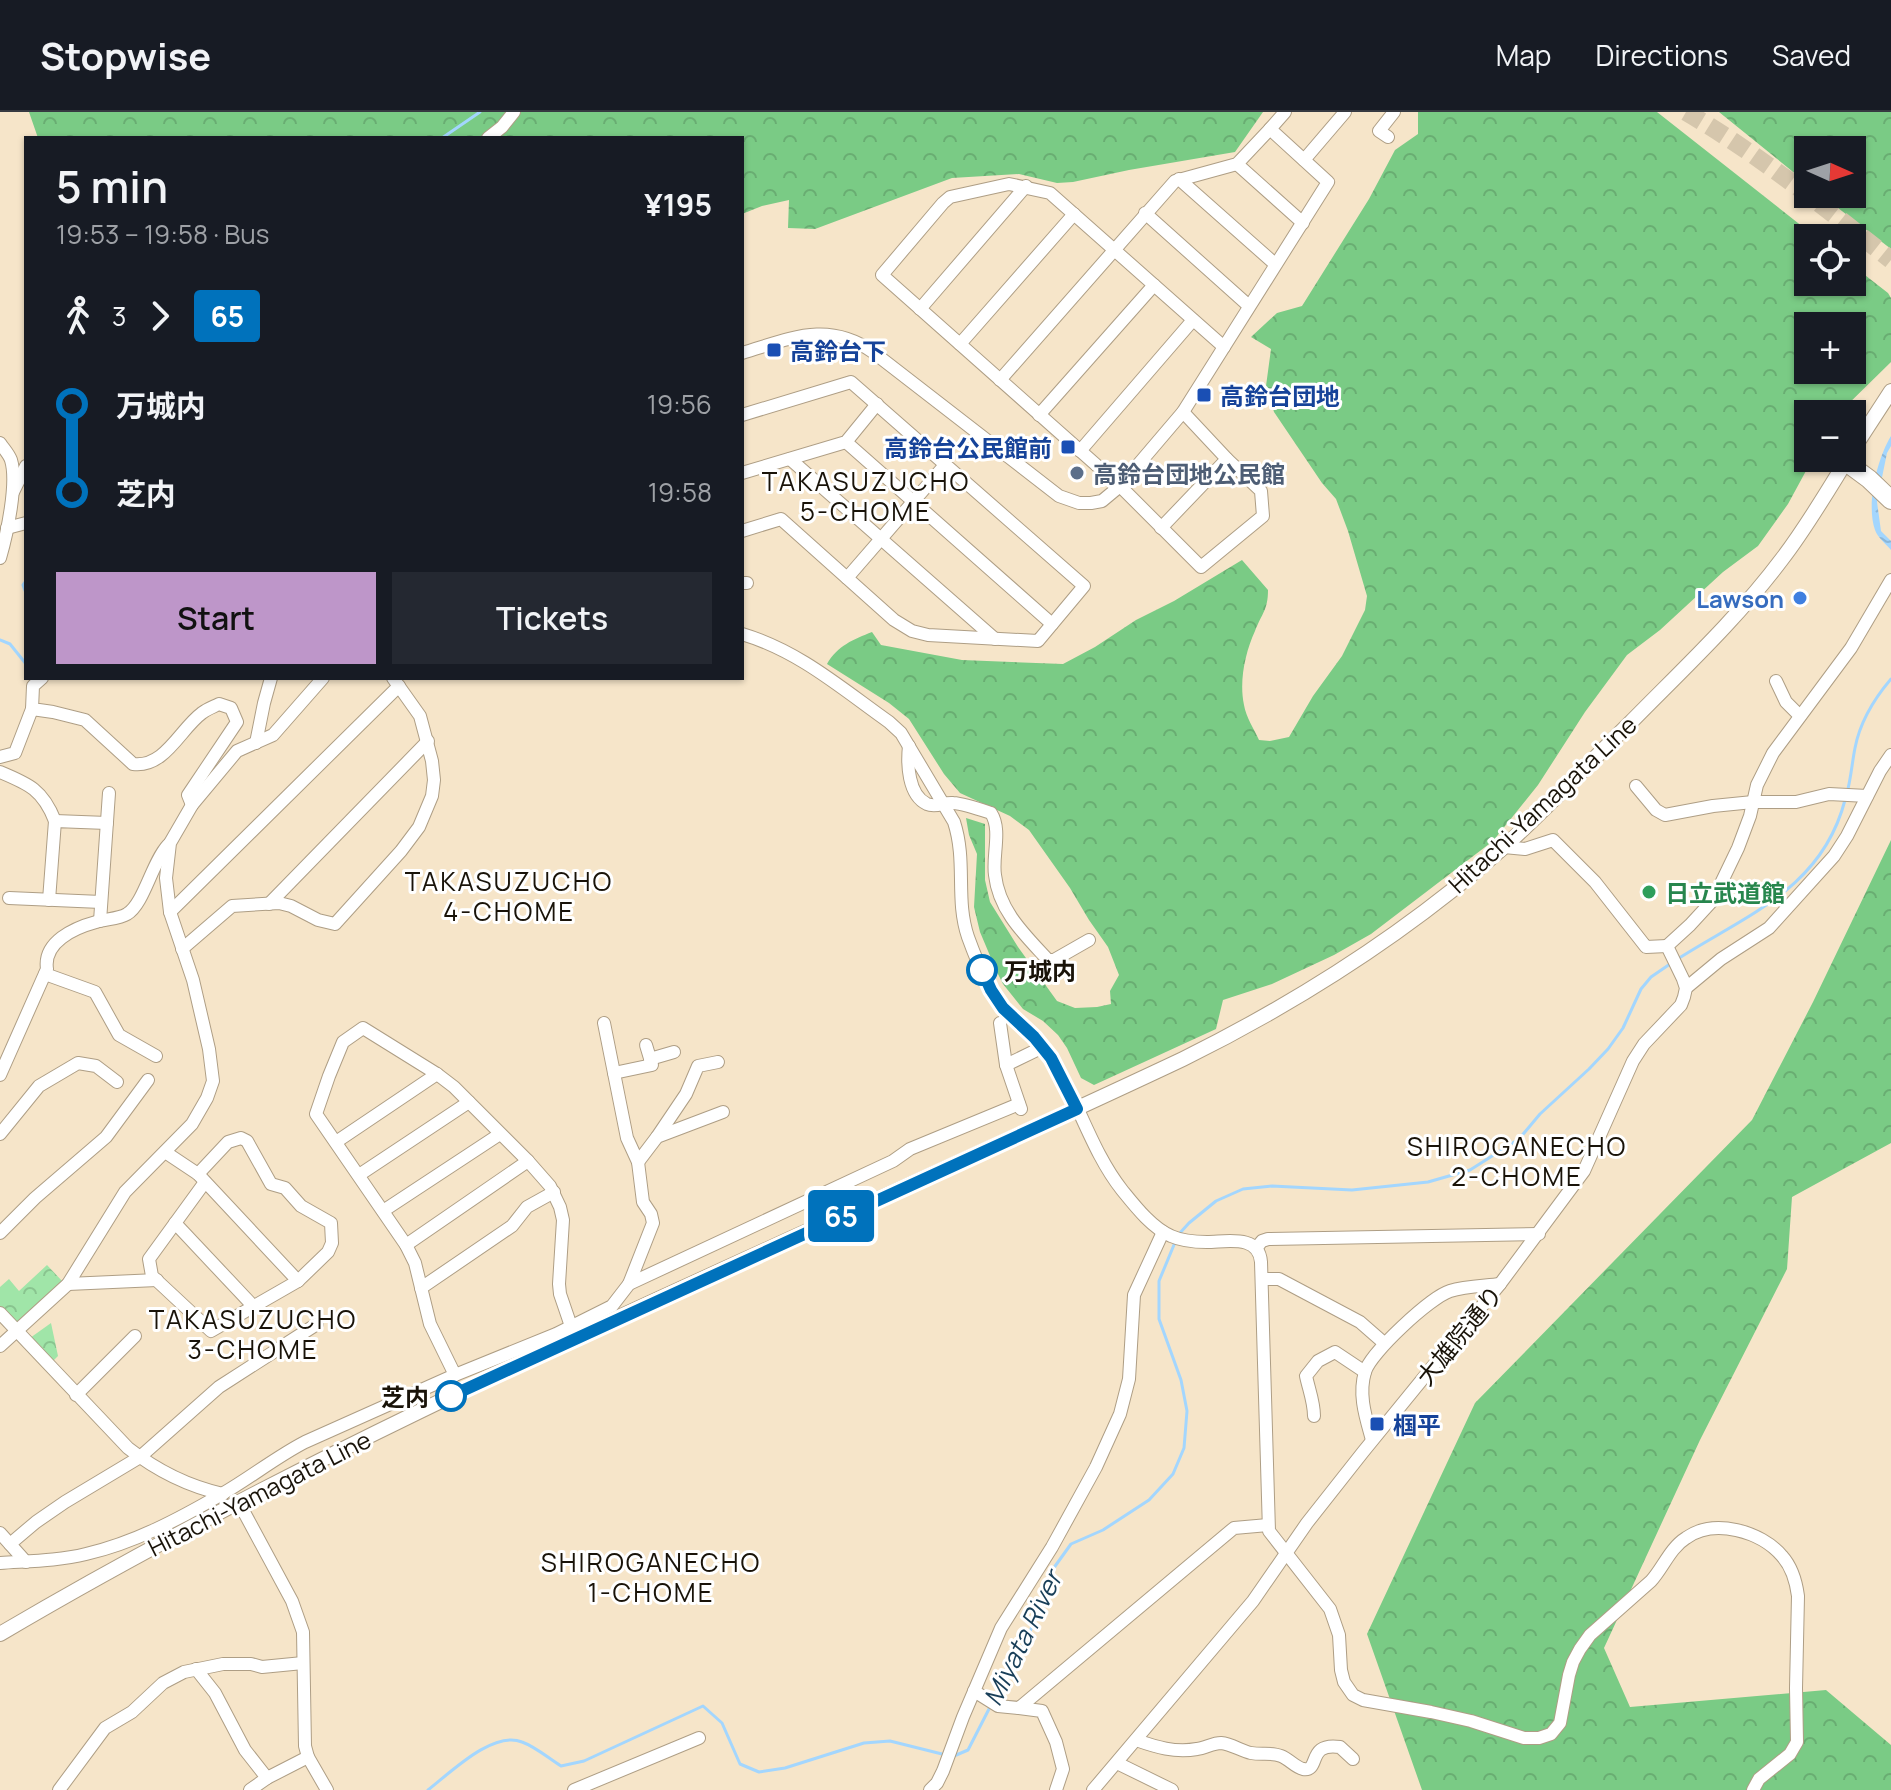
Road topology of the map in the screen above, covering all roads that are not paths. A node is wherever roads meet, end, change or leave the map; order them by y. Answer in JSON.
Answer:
{"nodes":[{"id":1,"x":514,"y":112,"type":"edge"},
{"id":2,"x":1285,"y":112,"type":"edge"},
{"id":3,"x":1345,"y":112,"type":"edge"},
{"id":4,"x":1394,"y":112,"type":"edge"},
{"id":5,"x":1270,"y":129,"type":"junction"},
{"id":6,"x":491,"y":136,"type":"edge"},
{"id":7,"x":1388,"y":137,"type":"dead end"},
{"id":8,"x":1304,"y":160,"type":"junction"},
{"id":9,"x":1237,"y":164,"type":"junction"},
{"id":10,"x":1179,"y":179,"type":"junction"},
{"id":11,"x":1026,"y":186,"type":"junction"},
{"id":12,"x":1145,"y":213,"type":"junction"},
{"id":13,"x":1074,"y":214,"type":"junction"},
{"id":14,"x":1303,"y":223,"type":"junction"},
{"id":15,"x":1113,"y":249,"type":"junction"},
{"id":16,"x":1275,"y":264,"type":"junction"},
{"id":17,"x":1154,"y":285,"type":"junction"},
{"id":18,"x":1249,"y":306,"type":"junction"},
{"id":19,"x":920,"y":309,"type":"junction"},
{"id":20,"x":1193,"y":320,"type":"junction"},
{"id":21,"x":960,"y":344,"type":"junction"},
{"id":22,"x":1224,"y":347,"type":"junction"},
{"id":23,"x":744,"y":352,"type":"edge"},
{"id":24,"x":1000,"y":380,"type":"junction"},
{"id":25,"x":1891,"y":391,"type":"edge"},
{"id":26,"x":877,"y":404,"type":"junction"},
{"id":27,"x":1183,"y":412,"type":"junction"},
{"id":28,"x":744,"y":414,"type":"edge"},
{"id":29,"x":1039,"y":415,"type":"junction"},
{"id":30,"x":1866,"y":430,"type":"edge"},
{"id":31,"x":846,"y":442,"type":"junction"},
{"id":32,"x":0,"y":443,"type":"edge"},
{"id":33,"x":1080,"y":451,"type":"junction"},
{"id":34,"x":790,"y":459,"type":"junction"},
{"id":35,"x":1227,"y":459,"type":"junction"},
{"id":36,"x":945,"y":465,"type":"junction"},
{"id":37,"x":24,"y":470,"type":"edge"},
{"id":38,"x":744,"y":472,"type":"edge"},
{"id":39,"x":1839,"y":472,"type":"edge"},
{"id":40,"x":1861,"y":472,"type":"edge"},
{"id":41,"x":1120,"y":486,"type":"junction"},
{"id":42,"x":12,"y":495,"type":"junction"},
{"id":43,"x":1891,"y":500,"type":"edge"},
{"id":44,"x":913,"y":502,"type":"junction"},
{"id":45,"x":24,"y":524,"type":"edge"},
{"id":46,"x":7,"y":528,"type":"junction"},
{"id":47,"x":1161,"y":528,"type":"junction"},
{"id":48,"x":744,"y":530,"type":"edge"},
{"id":49,"x":881,"y":539,"type":"junction"},
{"id":50,"x":0,"y":558,"type":"edge"},
{"id":51,"x":847,"y":578,"type":"junction"},
{"id":52,"x":1891,"y":580,"type":"edge"},
{"id":53,"x":1052,"y":624,"type":"junction"},
{"id":54,"x":744,"y":635,"type":"edge"},
{"id":55,"x":996,"y":639,"type":"junction"},
{"id":56,"x":40,"y":680,"type":"edge"},
{"id":57,"x":270,"y":680,"type":"edge"},
{"id":58,"x":321,"y":680,"type":"edge"},
{"id":59,"x":1776,"y":681,"type":"dead end"},
{"id":60,"x":396,"y":682,"type":"edge"},
{"id":61,"x":32,"y":709,"type":"junction"},
{"id":62,"x":1800,"y":716,"type":"junction"},
{"id":63,"x":428,"y":741,"type":"junction"},
{"id":64,"x":256,"y":743,"type":"junction"},
{"id":65,"x":1891,"y":755,"type":"edge"},
{"id":66,"x":0,"y":757,"type":"edge"},
{"id":67,"x":0,"y":772,"type":"edge"},
{"id":68,"x":1636,"y":786,"type":"dead end"},
{"id":69,"x":109,"y":793,"type":"dead end"},
{"id":70,"x":1864,"y":796,"type":"junction"},
{"id":71,"x":1753,"y":802,"type":"junction"},
{"id":72,"x":943,"y":804,"type":"junction"},
{"id":73,"x":192,"y":805,"type":"junction"},
{"id":74,"x":55,"y":821,"type":"junction"},
{"id":75,"x":107,"y":823,"type":"junction"},
{"id":76,"x":170,"y":843,"type":"junction"},
{"id":77,"x":1504,"y":847,"type":"junction"},
{"id":78,"x":9,"y":898,"type":"dead end"},
{"id":79,"x":49,"y":900,"type":"junction"},
{"id":80,"x":101,"y":902,"type":"junction"},
{"id":81,"x":269,"y":904,"type":"junction"},
{"id":82,"x":170,"y":912,"type":"junction"},
{"id":83,"x":100,"y":921,"type":"junction"},
{"id":84,"x":1089,"y":940,"type":"dead end"},
{"id":85,"x":182,"y":949,"type":"junction"},
{"id":86,"x":1669,"y":950,"type":"junction"},
{"id":87,"x":45,"y":974,"type":"junction"},
{"id":88,"x":1686,"y":988,"type":"junction"},
{"id":89,"x":604,"y":1023,"type":"dead end"},
{"id":90,"x":1000,"y":1023,"type":"dead end"},
{"id":91,"x":646,"y":1045,"type":"dead end"},
{"id":92,"x":1043,"y":1047,"type":"junction"},
{"id":93,"x":674,"y":1052,"type":"dead end"},
{"id":94,"x":156,"y":1056,"type":"dead end"},
{"id":95,"x":650,"y":1059,"type":"junction"},
{"id":96,"x":718,"y":1062,"type":"dead end"},
{"id":97,"x":1006,"y":1065,"type":"junction"},
{"id":98,"x":614,"y":1073,"type":"junction"},
{"id":99,"x":437,"y":1074,"type":"junction"},
{"id":100,"x":0,"y":1075,"type":"edge"},
{"id":101,"x":148,"y":1080,"type":"dead end"},
{"id":102,"x":117,"y":1082,"type":"dead end"},
{"id":103,"x":469,"y":1102,"type":"junction"},
{"id":104,"x":1077,"y":1109,"type":"junction"},
{"id":105,"x":723,"y":1112,"type":"dead end"},
{"id":106,"x":0,"y":1134,"type":"edge"},
{"id":107,"x":500,"y":1134,"type":"junction"},
{"id":108,"x":657,"y":1137,"type":"junction"},
{"id":109,"x":336,"y":1142,"type":"junction"},
{"id":110,"x":165,"y":1152,"type":"junction"},
{"id":111,"x":528,"y":1161,"type":"junction"},
{"id":112,"x":638,"y":1162,"type":"junction"},
{"id":113,"x":359,"y":1175,"type":"junction"},
{"id":114,"x":202,"y":1178,"type":"junction"},
{"id":115,"x":554,"y":1192,"type":"junction"},
{"id":116,"x":383,"y":1211,"type":"junction"},
{"id":117,"x":175,"y":1223,"type":"junction"},
{"id":118,"x":0,"y":1233,"type":"edge"},
{"id":119,"x":1166,"y":1234,"type":"junction"},
{"id":120,"x":1539,"y":1234,"type":"junction"},
{"id":121,"x":406,"y":1245,"type":"junction"},
{"id":122,"x":1257,"y":1247,"type":"junction"},
{"id":123,"x":1262,"y":1279,"type":"junction"},
{"id":124,"x":157,"y":1280,"type":"junction"},
{"id":125,"x":298,"y":1281,"type":"junction"},
{"id":126,"x":68,"y":1284,"type":"junction"},
{"id":127,"x":629,"y":1284,"type":"junction"},
{"id":128,"x":1500,"y":1284,"type":"junction"},
{"id":129,"x":421,"y":1288,"type":"junction"},
{"id":130,"x":254,"y":1307,"type":"junction"},
{"id":131,"x":0,"y":1313,"type":"edge"},
{"id":132,"x":317,"y":1324,"type":"dead end"},
{"id":133,"x":17,"y":1331,"type":"junction"},
{"id":134,"x":573,"y":1333,"type":"junction"},
{"id":135,"x":135,"y":1336,"type":"dead end"},
{"id":136,"x":1384,"y":1343,"type":"junction"},
{"id":137,"x":0,"y":1346,"type":"edge"},
{"id":138,"x":1365,"y":1372,"type":"junction"},
{"id":139,"x":455,"y":1375,"type":"junction"},
{"id":140,"x":76,"y":1395,"type":"junction"},
{"id":141,"x":1314,"y":1416,"type":"dead end"},
{"id":142,"x":338,"y":1428,"type":"junction"},
{"id":143,"x":1372,"y":1440,"type":"junction"},
{"id":144,"x":347,"y":1447,"type":"junction"},
{"id":145,"x":140,"y":1457,"type":"junction"},
{"id":146,"x":223,"y":1494,"type":"junction"},
{"id":147,"x":238,"y":1501,"type":"junction"},
{"id":148,"x":1268,"y":1525,"type":"junction"},
{"id":149,"x":0,"y":1533,"type":"edge"},
{"id":150,"x":10,"y":1544,"type":"junction"},
{"id":151,"x":1287,"y":1554,"type":"junction"},
{"id":152,"x":26,"y":1562,"type":"junction"},
{"id":153,"x":0,"y":1563,"type":"edge"},
{"id":154,"x":0,"y":1634,"type":"edge"},
{"id":155,"x":303,"y":1663,"type":"junction"},
{"id":156,"x":196,"y":1669,"type":"junction"},
{"id":157,"x":974,"y":1691,"type":"junction"},
{"id":158,"x":1019,"y":1708,"type":"junction"},
{"id":159,"x":699,"y":1738,"type":"dead end"},
{"id":160,"x":1136,"y":1740,"type":"junction"},
{"id":161,"x":308,"y":1757,"type":"junction"},
{"id":162,"x":1353,"y":1759,"type":"dead end"},
{"id":163,"x":1117,"y":1763,"type":"junction"},
{"id":164,"x":267,"y":1778,"type":"junction"},
{"id":165,"x":936,"y":1788,"type":"edge"},
{"id":166,"x":59,"y":1790,"type":"edge"},
{"id":167,"x":250,"y":1790,"type":"edge"},
{"id":168,"x":327,"y":1790,"type":"edge"},
{"id":169,"x":574,"y":1790,"type":"edge"},
{"id":170,"x":1056,"y":1790,"type":"edge"},
{"id":171,"x":1093,"y":1790,"type":"edge"},
{"id":172,"x":1172,"y":1790,"type":"edge"},
{"id":173,"x":1753,"y":1790,"type":"edge"}],
"edges":[{"from":1,"to":6,"type":"street"},
{"from":2,"to":5,"type":"street"},
{"from":3,"to":8,"type":"street"},
{"from":4,"to":7,"type":"street"},
{"from":5,"to":8,"type":"street"},
{"from":5,"to":9,"type":"street"},
{"from":8,"to":14,"type":"street"},
{"from":9,"to":10,"type":"street"},
{"from":9,"to":14,"type":"street"},
{"from":10,"to":12,"type":"street"},
{"from":10,"to":16,"type":"street"},
{"from":11,"to":13,"type":"street"},
{"from":11,"to":19,"type":"street"},
{"from":11,"to":19,"type":"street"},
{"from":12,"to":15,"type":"street"},
{"from":12,"to":18,"type":"street"},
{"from":13,"to":15,"type":"street"},
{"from":13,"to":21,"type":"street"},
{"from":14,"to":16,"type":"street"},
{"from":15,"to":17,"type":"street"},
{"from":15,"to":24,"type":"street"},
{"from":16,"to":18,"type":"street"},
{"from":17,"to":20,"type":"street"},
{"from":17,"to":29,"type":"street"},
{"from":18,"to":22,"type":"street"},
{"from":19,"to":21,"type":"street"},
{"from":20,"to":22,"type":"street"},
{"from":20,"to":33,"type":"street"},
{"from":21,"to":24,"type":"street"},
{"from":22,"to":27,"type":"street"},
{"from":23,"to":41,"type":"street"},
{"from":24,"to":29,"type":"street"},
{"from":25,"to":30,"type":"main road","name":"Hitachi-Yamagata Line"},
{"from":26,"to":28,"type":"street"},
{"from":26,"to":31,"type":"street"},
{"from":26,"to":36,"type":"street"},
{"from":27,"to":35,"type":"street"},
{"from":27,"to":41,"type":"street"},
{"from":29,"to":33,"type":"street"},
{"from":31,"to":34,"type":"street"},
{"from":31,"to":44,"type":"street"},
{"from":32,"to":42,"type":"street"},
{"from":33,"to":41,"type":"street"},
{"from":34,"to":38,"type":"street"},
{"from":34,"to":49,"type":"street"},
{"from":35,"to":47,"type":"street"},
{"from":35,"to":47,"type":"street"},
{"from":36,"to":44,"type":"street"},
{"from":36,"to":53,"type":"street"},
{"from":37,"to":42,"type":"street"},
{"from":39,"to":77,"type":"main road","name":"Hitachi-Yamagata Line"},
{"from":40,"to":43,"type":"highway"},
{"from":41,"to":47,"type":"street"},
{"from":42,"to":46,"type":"street"},
{"from":44,"to":49,"type":"street"},
{"from":44,"to":53,"type":"street"},
{"from":45,"to":46,"type":"street"},
{"from":46,"to":50,"type":"street"},
{"from":48,"to":51,"type":"street"},
{"from":49,"to":51,"type":"street"},
{"from":49,"to":55,"type":"street"},
{"from":51,"to":55,"type":"street"},
{"from":52,"to":62,"type":"street"},
{"from":53,"to":55,"type":"street"},
{"from":54,"to":72,"type":"street"},
{"from":56,"to":61,"type":"street"},
{"from":57,"to":64,"type":"street"},
{"from":58,"to":64,"type":"street"},
{"from":59,"to":62,"type":"street"},
{"from":60,"to":63,"type":"street"},
{"from":60,"to":82,"type":"street"},
{"from":61,"to":66,"type":"street"},
{"from":61,"to":73,"type":"street"},
{"from":62,"to":71,"type":"street"},
{"from":63,"to":81,"type":"street"},
{"from":63,"to":81,"type":"street"},
{"from":64,"to":73,"type":"street"},
{"from":65,"to":70,"type":"street","name":"大雄院通り"},
{"from":67,"to":74,"type":"street"},
{"from":68,"to":71,"type":"street"},
{"from":69,"to":75,"type":"street"},
{"from":70,"to":71,"type":"street"},
{"from":70,"to":88,"type":"street","name":"大雄院通り"},
{"from":71,"to":86,"type":"street"},
{"from":72,"to":84,"type":"street"},
{"from":72,"to":92,"type":"street"},
{"from":73,"to":76,"type":"street"},
{"from":74,"to":75,"type":"street"},
{"from":74,"to":79,"type":"street"},
{"from":75,"to":80,"type":"street"},
{"from":76,"to":82,"type":"street"},
{"from":76,"to":83,"type":"street"},
{"from":77,"to":86,"type":"street"},
{"from":77,"to":104,"type":"main road","name":"Hitachi-Yamagata Line"},
{"from":78,"to":79,"type":"street"},
{"from":79,"to":80,"type":"street"},
{"from":80,"to":83,"type":"street"},
{"from":81,"to":85,"type":"street"},
{"from":82,"to":85,"type":"street"},
{"from":83,"to":87,"type":"street"},
{"from":85,"to":110,"type":"street"},
{"from":86,"to":88,"type":"street"},
{"from":87,"to":94,"type":"street"},
{"from":87,"to":100,"type":"street"},
{"from":88,"to":120,"type":"street","name":"大雄院通り"},
{"from":89,"to":98,"type":"street"},
{"from":90,"to":97,"type":"street"},
{"from":91,"to":95,"type":"street"},
{"from":92,"to":97,"type":"street"},
{"from":92,"to":104,"type":"street"},
{"from":93,"to":95,"type":"street"},
{"from":95,"to":98,"type":"street"},
{"from":96,"to":108,"type":"street"},
{"from":97,"to":127,"type":"street"},
{"from":98,"to":112,"type":"street"},
{"from":99,"to":103,"type":"street"},
{"from":99,"to":109,"type":"street"},
{"from":99,"to":109,"type":"street"},
{"from":101,"to":118,"type":"street"},
{"from":102,"to":106,"type":"street"},
{"from":103,"to":107,"type":"street"},
{"from":103,"to":113,"type":"street"},
{"from":104,"to":119,"type":"street"},
{"from":104,"to":134,"type":"main road","name":"Hitachi-Yamagata Line"},
{"from":105,"to":108,"type":"street"},
{"from":107,"to":111,"type":"street"},
{"from":107,"to":116,"type":"street"},
{"from":108,"to":112,"type":"street"},
{"from":109,"to":113,"type":"street"},
{"from":110,"to":114,"type":"street"},
{"from":110,"to":126,"type":"street"},
{"from":111,"to":115,"type":"street"},
{"from":111,"to":121,"type":"street"},
{"from":112,"to":127,"type":"street"},
{"from":113,"to":116,"type":"street"},
{"from":114,"to":117,"type":"street"},
{"from":114,"to":125,"type":"street"},
{"from":114,"to":125,"type":"street"},
{"from":115,"to":129,"type":"street"},
{"from":115,"to":134,"type":"street"},
{"from":116,"to":121,"type":"street"},
{"from":117,"to":124,"type":"street"},
{"from":117,"to":130,"type":"street"},
{"from":119,"to":122,"type":"street"},
{"from":119,"to":157,"type":"street"},
{"from":120,"to":122,"type":"street"},
{"from":120,"to":128,"type":"street","name":"大雄院通り"},
{"from":121,"to":129,"type":"street"},
{"from":122,"to":123,"type":"street"},
{"from":123,"to":136,"type":"street"},
{"from":123,"to":148,"type":"street"},
{"from":124,"to":126,"type":"street"},
{"from":124,"to":130,"type":"street"},
{"from":125,"to":130,"type":"street"},
{"from":126,"to":133,"type":"street"},
{"from":127,"to":134,"type":"street"},
{"from":128,"to":136,"type":"street"},
{"from":128,"to":143,"type":"street","name":"大雄院通り"},
{"from":129,"to":139,"type":"street"},
{"from":131,"to":133,"type":"street"},
{"from":132,"to":145,"type":"street"},
{"from":133,"to":137,"type":"street"},
{"from":133,"to":140,"type":"street"},
{"from":134,"to":139,"type":"street"},
{"from":134,"to":144,"type":"main road","name":"Hitachi-Yamagata Line"},
{"from":135,"to":140,"type":"street"},
{"from":136,"to":138,"type":"street"},
{"from":138,"to":141,"type":"street"},
{"from":138,"to":143,"type":"street"},
{"from":139,"to":142,"type":"street"},
{"from":140,"to":145,"type":"street"},
{"from":142,"to":144,"type":"street"},
{"from":142,"to":146,"type":"street"},
{"from":143,"to":151,"type":"street","name":"大雄院通り"},
{"from":144,"to":147,"type":"main road","name":"Hitachi-Yamagata Line"},
{"from":145,"to":146,"type":"street"},
{"from":145,"to":150,"type":"street"},
{"from":146,"to":152,"type":"street"},
{"from":147,"to":154,"type":"main road","name":"Hitachi-Yamagata Line"},
{"from":147,"to":155,"type":"street"},
{"from":148,"to":151,"type":"street"},
{"from":148,"to":158,"type":"street"},
{"from":149,"to":150,"type":"street"},
{"from":150,"to":152,"type":"street"},
{"from":151,"to":160,"type":"street","name":"大雄院通り"},
{"from":151,"to":173,"type":"street"},
{"from":152,"to":153,"type":"street"},
{"from":155,"to":156,"type":"street"},
{"from":155,"to":161,"type":"street"},
{"from":156,"to":164,"type":"street"},
{"from":156,"to":166,"type":"street"},
{"from":157,"to":158,"type":"street"},
{"from":157,"to":165,"type":"street"},
{"from":158,"to":170,"type":"street"},
{"from":159,"to":169,"type":"street"},
{"from":160,"to":162,"type":"street"},
{"from":160,"to":163,"type":"street","name":"大雄院通り"},
{"from":161,"to":164,"type":"street"},
{"from":161,"to":168,"type":"street"},
{"from":163,"to":171,"type":"street","name":"大雄院通り"},
{"from":163,"to":172,"type":"street"},
{"from":164,"to":167,"type":"street"}]}
